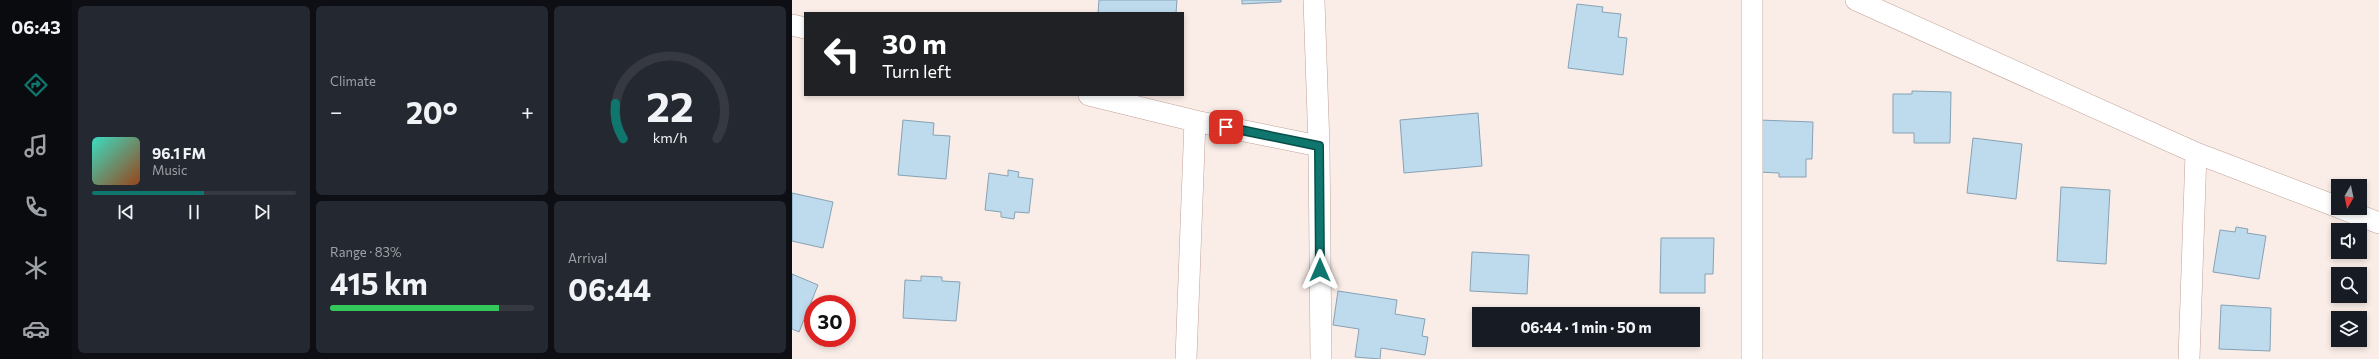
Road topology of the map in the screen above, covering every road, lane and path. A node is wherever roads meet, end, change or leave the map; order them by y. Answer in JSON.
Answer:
{"nodes":[{"id":1,"x":1314,"y":0,"type":"edge"},
{"id":2,"x":1752,"y":0,"type":"edge"},
{"id":3,"x":1856,"y":0,"type":"edge"},
{"id":4,"x":792,"y":25,"type":"edge"},
{"id":5,"x":804,"y":28,"type":"edge"},
{"id":6,"x":1092,"y":96,"type":"edge"},
{"id":7,"x":1195,"y":121,"type":"junction"},
{"id":8,"x":1319,"y":146,"type":"junction"},
{"id":9,"x":2196,"y":152,"type":"junction"},
{"id":10,"x":2331,"y":205,"type":"edge"},
{"id":11,"x":2358,"y":215,"type":"edge"},
{"id":12,"x":2379,"y":223,"type":"edge"},
{"id":13,"x":1186,"y":359,"type":"edge"},
{"id":14,"x":1321,"y":359,"type":"edge"},
{"id":15,"x":1752,"y":359,"type":"edge"},
{"id":16,"x":2189,"y":359,"type":"edge"}],
"edges":[{"from":1,"to":8,"type":"street"},
{"from":2,"to":15,"type":"street"},
{"from":3,"to":9,"type":"street"},
{"from":4,"to":5,"type":"street"},
{"from":6,"to":7,"type":"street"},
{"from":7,"to":8,"type":"street"},
{"from":7,"to":13,"type":"street"},
{"from":8,"to":14,"type":"street"},
{"from":9,"to":10,"type":"street"},
{"from":9,"to":16,"type":"street"},
{"from":11,"to":12,"type":"street"}]}
